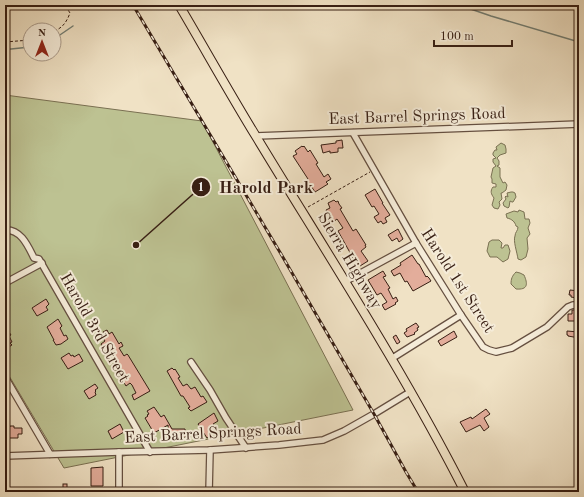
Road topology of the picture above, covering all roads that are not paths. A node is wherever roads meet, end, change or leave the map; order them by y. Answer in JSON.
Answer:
{"nodes":[{"id":1,"x":179,"y":5,"type":"edge"},
{"id":2,"x":579,"y":124,"type":"edge"},
{"id":3,"x":353,"y":133,"type":"junction"},
{"id":4,"x":256,"y":136,"type":"junction"},
{"id":5,"x":5,"y":230,"type":"edge"},
{"id":6,"x":416,"y":242,"type":"junction"},
{"id":7,"x":42,"y":263,"type":"junction"},
{"id":8,"x":346,"y":281,"type":"junction"},
{"id":9,"x":5,"y":283,"type":"edge"},
{"id":10,"x":579,"y":306,"type":"edge"},
{"id":11,"x":461,"y":315,"type":"junction"},
{"id":12,"x":391,"y":359,"type":"junction"},
{"id":13,"x":191,"y":362,"type":"dead end"},
{"id":14,"x":5,"y":377,"type":"edge"},
{"id":15,"x":410,"y":392,"type":"junction"},
{"id":16,"x":246,"y":448,"type":"junction"},
{"id":17,"x":210,"y":450,"type":"junction"},
{"id":18,"x":119,"y":452,"type":"junction"},
{"id":19,"x":150,"y":452,"type":"junction"},
{"id":20,"x":50,"y":454,"type":"junction"},
{"id":21,"x":5,"y":456,"type":"edge"},
{"id":22,"x":119,"y":492,"type":"edge"},
{"id":23,"x":209,"y":492,"type":"edge"},
{"id":24,"x":465,"y":492,"type":"edge"}],
"edges":[{"from":1,"to":4,"type":"highway","name":"Sierra Highway"},
{"from":2,"to":3,"type":"street","name":"East Barrel Springs Road"},
{"from":3,"to":4,"type":"street","name":"East Barrel Springs Road"},
{"from":3,"to":6,"type":"street","name":"Harold 1st Street"},
{"from":4,"to":8,"type":"highway","name":"Sierra Highway"},
{"from":5,"to":7,"type":"street","name":"Harold 3rd Street"},
{"from":6,"to":8,"type":"street"},
{"from":6,"to":11,"type":"street","name":"Harold 1st Street"},
{"from":7,"to":9,"type":"street"},
{"from":7,"to":19,"type":"street","name":"Harold 3rd Street"},
{"from":8,"to":12,"type":"highway","name":"Sierra Highway"},
{"from":10,"to":11,"type":"street","name":"Harold 1st Street"},
{"from":11,"to":12,"type":"street"},
{"from":12,"to":15,"type":"highway","name":"Sierra Highway"},
{"from":13,"to":16,"type":"street"},
{"from":14,"to":20,"type":"street"},
{"from":15,"to":16,"type":"street","name":"East Barrel Springs Road"},
{"from":15,"to":24,"type":"highway","name":"Sierra Highway"},
{"from":16,"to":17,"type":"street","name":"East Barrel Springs Road"},
{"from":17,"to":19,"type":"street","name":"East Barrel Springs Road"},
{"from":17,"to":23,"type":"street"},
{"from":18,"to":19,"type":"street","name":"East Barrel Springs Road"},
{"from":18,"to":20,"type":"street","name":"East Barrel Springs Road"},
{"from":18,"to":22,"type":"street"},
{"from":20,"to":21,"type":"street","name":"East Barrel Springs Road"}]}
